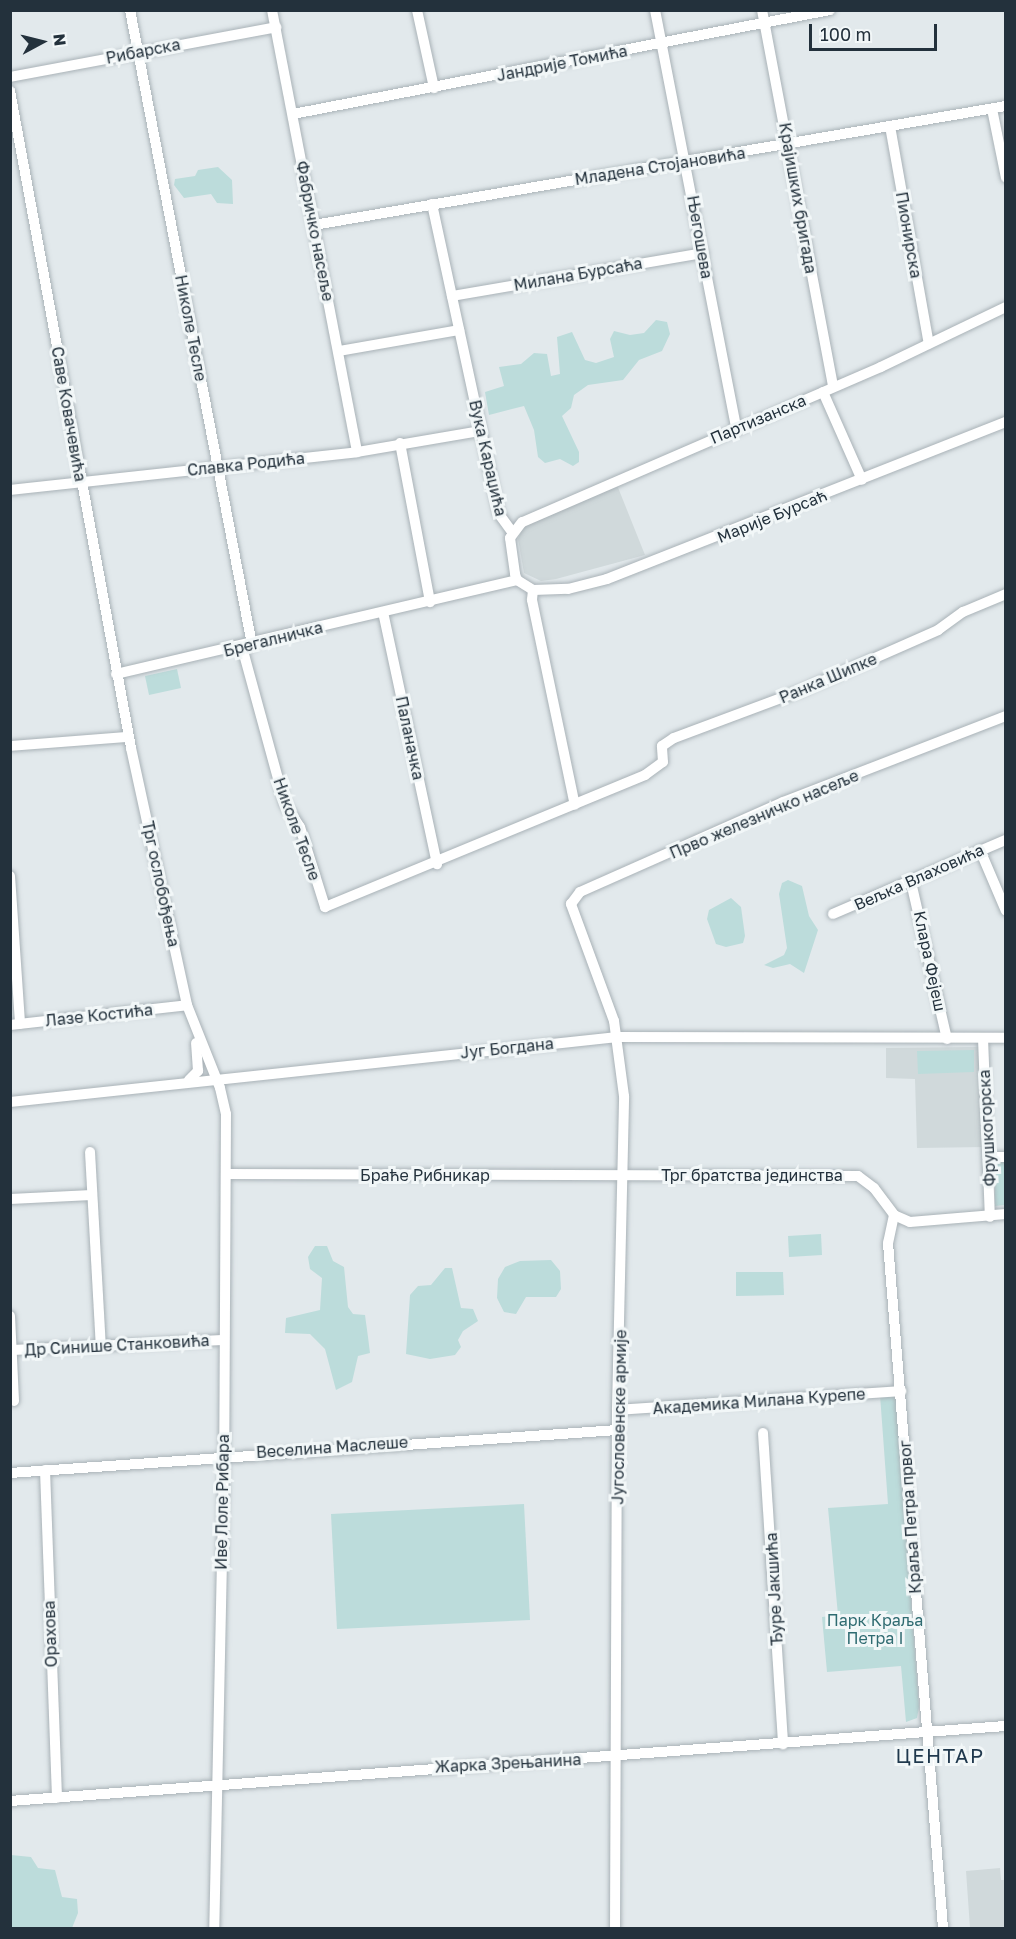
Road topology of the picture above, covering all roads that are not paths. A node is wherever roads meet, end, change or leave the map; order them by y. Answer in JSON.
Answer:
{"nodes":[{"id":1,"x":130,"y":10,"type":"edge"},
{"id":2,"x":272,"y":10,"type":"edge"},
{"id":3,"x":417,"y":10,"type":"edge"},
{"id":4,"x":656,"y":10,"type":"edge"},
{"id":5,"x":762,"y":10,"type":"edge"},
{"id":6,"x":830,"y":10,"type":"edge"},
{"id":7,"x":764,"y":23,"type":"junction"},
{"id":8,"x":276,"y":27,"type":"junction"},
{"id":9,"x":662,"y":43,"type":"junction"},
{"id":10,"x":138,"y":52,"type":"junction"},
{"id":11,"x":10,"y":77,"type":"edge"},
{"id":12,"x":434,"y":88,"type":"junction"},
{"id":13,"x":10,"y":90,"type":"edge"},
{"id":14,"x":1005,"y":106,"type":"edge"},
{"id":15,"x":992,"y":109,"type":"junction"},
{"id":16,"x":292,"y":114,"type":"junction"},
{"id":17,"x":890,"y":126,"type":"junction"},
{"id":18,"x":789,"y":145,"type":"junction"},
{"id":19,"x":687,"y":162,"type":"junction"},
{"id":20,"x":1005,"y":178,"type":"edge"},
{"id":21,"x":432,"y":204,"type":"junction"},
{"id":22,"x":314,"y":225,"type":"junction"},
{"id":23,"x":703,"y":253,"type":"junction"},
{"id":24,"x":452,"y":296,"type":"junction"},
{"id":25,"x":1005,"y":307,"type":"edge"},
{"id":26,"x":459,"y":330,"type":"junction"},
{"id":27,"x":929,"y":344,"type":"junction"},
{"id":28,"x":339,"y":351,"type":"junction"},
{"id":29,"x":828,"y":389,"type":"junction"},
{"id":30,"x":1005,"y":422,"type":"edge"},
{"id":31,"x":736,"y":428,"type":"junction"},
{"id":32,"x":480,"y":430,"type":"junction"},
{"id":33,"x":400,"y":443,"type":"junction"},
{"id":34,"x":357,"y":452,"type":"junction"},
{"id":35,"x":218,"y":467,"type":"junction"},
{"id":36,"x":862,"y":480,"type":"junction"},
{"id":37,"x":82,"y":483,"type":"junction"},
{"id":38,"x":10,"y":490,"type":"edge"},
{"id":39,"x":512,"y":532,"type":"junction"},
{"id":40,"x":517,"y":580,"type":"junction"},
{"id":41,"x":533,"y":590,"type":"junction"},
{"id":42,"x":1005,"y":594,"type":"edge"},
{"id":43,"x":430,"y":602,"type":"junction"},
{"id":44,"x":383,"y":612,"type":"junction"},
{"id":45,"x":247,"y":646,"type":"junction"},
{"id":46,"x":116,"y":674,"type":"junction"},
{"id":47,"x":1005,"y":716,"type":"edge"},
{"id":48,"x":129,"y":737,"type":"junction"},
{"id":49,"x":10,"y":746,"type":"edge"},
{"id":50,"x":575,"y":805,"type":"junction"},
{"id":51,"x":1005,"y":840,"type":"edge"},
{"id":52,"x":980,"y":850,"type":"junction"},
{"id":53,"x":437,"y":864,"type":"junction"},
{"id":54,"x":10,"y":876,"type":"edge"},
{"id":55,"x":911,"y":882,"type":"junction"},
{"id":56,"x":1005,"y":911,"type":"edge"},
{"id":57,"x":573,"y":913,"type":"joint"},
{"id":58,"x":833,"y":914,"type":"dead end"},
{"id":59,"x":187,"y":1005,"type":"junction"},
{"id":60,"x":15,"y":1024,"type":"edge"},
{"id":61,"x":195,"y":1031,"type":"junction"},
{"id":62,"x":618,"y":1037,"type":"junction"},
{"id":63,"x":983,"y":1038,"type":"junction"},
{"id":64,"x":1005,"y":1038,"type":"edge"},
{"id":65,"x":947,"y":1039,"type":"junction"},
{"id":66,"x":216,"y":1078,"type":"junction"},
{"id":67,"x":189,"y":1080,"type":"junction"},
{"id":68,"x":10,"y":1102,"type":"edge"},
{"id":69,"x":90,"y":1152,"type":"dead end"},
{"id":70,"x":989,"y":1157,"type":"junction"},
{"id":71,"x":1005,"y":1157,"type":"edge"},
{"id":72,"x":226,"y":1174,"type":"junction"},
{"id":73,"x":623,"y":1175,"type":"junction"},
{"id":74,"x":92,"y":1195,"type":"junction"},
{"id":75,"x":10,"y":1199,"type":"edge"},
{"id":76,"x":1005,"y":1214,"type":"edge"},
{"id":77,"x":894,"y":1215,"type":"junction"},
{"id":78,"x":990,"y":1217,"type":"junction"},
{"id":79,"x":10,"y":1316,"type":"edge"},
{"id":80,"x":223,"y":1340,"type":"junction"},
{"id":81,"x":101,"y":1346,"type":"junction"},
{"id":82,"x":12,"y":1350,"type":"junction"},
{"id":83,"x":900,"y":1391,"type":"junction"},
{"id":84,"x":14,"y":1401,"type":"dead end"},
{"id":85,"x":617,"y":1410,"type":"junction"},
{"id":86,"x":617,"y":1430,"type":"junction"},
{"id":87,"x":763,"y":1433,"type":"dead end"},
{"id":88,"x":224,"y":1456,"type":"junction"},
{"id":89,"x":45,"y":1470,"type":"junction"},
{"id":90,"x":10,"y":1473,"type":"edge"},
{"id":91,"x":1005,"y":1726,"type":"edge"},
{"id":92,"x":928,"y":1731,"type":"junction"},
{"id":93,"x":783,"y":1744,"type":"junction"},
{"id":94,"x":617,"y":1756,"type":"junction"},
{"id":95,"x":216,"y":1784,"type":"junction"},
{"id":96,"x":57,"y":1797,"type":"junction"},
{"id":97,"x":10,"y":1801,"type":"edge"},
{"id":98,"x":214,"y":1929,"type":"edge"},
{"id":99,"x":615,"y":1929,"type":"edge"},
{"id":100,"x":943,"y":1929,"type":"edge"}],
"edges":[{"from":1,"to":10,"type":"street","name":"Николе Тесле"},
{"from":2,"to":8,"type":"street","name":"Фабричко насеље"},
{"from":3,"to":12,"type":"street"},
{"from":4,"to":9,"type":"street","name":"Његошева"},
{"from":5,"to":7,"type":"street","name":"Крајишких бригада"},
{"from":6,"to":7,"type":"street","name":"Јандрије Томића"},
{"from":7,"to":9,"type":"street","name":"Јандрије Томића"},
{"from":7,"to":18,"type":"street","name":"Крајишких бригада"},
{"from":8,"to":10,"type":"street","name":"Рибарска"},
{"from":8,"to":16,"type":"street","name":"Фабричко насеље"},
{"from":9,"to":12,"type":"street","name":"Јандрије Томића"},
{"from":9,"to":19,"type":"street","name":"Његошева"},
{"from":10,"to":11,"type":"street","name":"Рибарска"},
{"from":10,"to":35,"type":"street","name":"Николе Тесле"},
{"from":12,"to":16,"type":"street","name":"Јандрије Томића"},
{"from":13,"to":37,"type":"street","name":"Саве Ковачевића"},
{"from":14,"to":15,"type":"street","name":"Младена Стојановића"},
{"from":15,"to":17,"type":"street","name":"Младена Стојановића"},
{"from":15,"to":20,"type":"street"},
{"from":16,"to":22,"type":"street","name":"Фабричко насеље"},
{"from":17,"to":18,"type":"street","name":"Младена Стојановића"},
{"from":17,"to":27,"type":"street","name":"Пионирска"},
{"from":18,"to":19,"type":"street","name":"Младена Стојановића"},
{"from":18,"to":29,"type":"street","name":"Крајишких бригада"},
{"from":19,"to":21,"type":"street","name":"Младена Стојановића"},
{"from":19,"to":23,"type":"street","name":"Његошева"},
{"from":21,"to":22,"type":"street","name":"Младена Стојановића"},
{"from":21,"to":24,"type":"street","name":"Вука Караџића"},
{"from":22,"to":28,"type":"street","name":"Фабричко насеље"},
{"from":23,"to":24,"type":"street","name":"Милана Бурсаћа"},
{"from":23,"to":31,"type":"street","name":"Његошева"},
{"from":24,"to":26,"type":"street","name":"Вука Караџића"},
{"from":25,"to":27,"type":"street","name":"Партизанска"},
{"from":26,"to":28,"type":"street"},
{"from":26,"to":32,"type":"street","name":"Вука Караџића"},
{"from":27,"to":29,"type":"street","name":"Партизанска"},
{"from":28,"to":34,"type":"street","name":"Фабричко насеље"},
{"from":29,"to":31,"type":"street","name":"Партизанска"},
{"from":29,"to":36,"type":"street","name":"Крајишких бригада"},
{"from":30,"to":36,"type":"street","name":"Марије Бурсаћ"},
{"from":31,"to":39,"type":"street","name":"Партизанска"},
{"from":32,"to":33,"type":"street","name":"Славка Родића"},
{"from":32,"to":39,"type":"street","name":"Вука Караџића"},
{"from":33,"to":34,"type":"street","name":"Славка Родића"},
{"from":33,"to":43,"type":"street"},
{"from":34,"to":35,"type":"street","name":"Славка Родића"},
{"from":35,"to":37,"type":"street","name":"Славка Родића"},
{"from":35,"to":45,"type":"street","name":"Николе Тесле"},
{"from":36,"to":41,"type":"street","name":"Марије Бурсаћ"},
{"from":37,"to":38,"type":"street","name":"Славка Родића"},
{"from":37,"to":46,"type":"street","name":"Саве Ковачевића"},
{"from":39,"to":40,"type":"street","name":"Вука Караџића"},
{"from":40,"to":41,"type":"street"},
{"from":40,"to":43,"type":"street","name":"Брегалничка"},
{"from":41,"to":50,"type":"street"},
{"from":42,"to":50,"type":"street","name":"Ранка Шипке"},
{"from":43,"to":44,"type":"street","name":"Брегалничка"},
{"from":44,"to":45,"type":"street","name":"Брегалничка"},
{"from":44,"to":53,"type":"street","name":"Паланачка"},
{"from":45,"to":46,"type":"street","name":"Брегалничка"},
{"from":45,"to":53,"type":"street","name":"Николе Тесле"},
{"from":46,"to":48,"type":"street","name":"Саве Ковачевића"},
{"from":47,"to":57,"type":"street","name":"Прво железничко насеље"},
{"from":48,"to":49,"type":"street"},
{"from":48,"to":59,"type":"street","name":"Трг ослобођења"},
{"from":50,"to":53,"type":"street"},
{"from":51,"to":52,"type":"street","name":"Вељка Влаховића"},
{"from":52,"to":55,"type":"street","name":"Вељка Влаховића"},
{"from":52,"to":56,"type":"street"},
{"from":54,"to":60,"type":"street"},
{"from":55,"to":58,"type":"street","name":"Вељка Влаховића"},
{"from":55,"to":65,"type":"street","name":"Клара Фејеш"},
{"from":57,"to":62,"type":"street","name":"Југословенске армије"},
{"from":59,"to":60,"type":"street","name":"Лазе Костића"},
{"from":59,"to":61,"type":"street","name":"Трг ослобођења"},
{"from":61,"to":66,"type":"street","name":"Трг ослобођења"},
{"from":61,"to":67,"type":"street","name":"Трг ослобођења"},
{"from":62,"to":65,"type":"street","name":"Југ Богдана"},
{"from":62,"to":66,"type":"street","name":"Југ Богдана"},
{"from":62,"to":73,"type":"street","name":"Југословенске армије"},
{"from":63,"to":64,"type":"street","name":"Југ Богдана"},
{"from":63,"to":65,"type":"street","name":"Југ Богдана"},
{"from":63,"to":70,"type":"street","name":"Фрушкогорска"},
{"from":66,"to":67,"type":"street","name":"Југ Богдана"},
{"from":66,"to":72,"type":"street","name":"Иве Лоле Рибара"},
{"from":67,"to":68,"type":"street","name":"Југ Богдана"},
{"from":69,"to":74,"type":"street"},
{"from":70,"to":71,"type":"street"},
{"from":70,"to":78,"type":"street","name":"Фрушкогорска"},
{"from":72,"to":73,"type":"street","name":"Браће Рибникар"},
{"from":72,"to":80,"type":"street","name":"Иве Лоле Рибара"},
{"from":73,"to":77,"type":"street","name":"Трг братства јединства"},
{"from":73,"to":85,"type":"street","name":"Југословенске армије"},
{"from":74,"to":75,"type":"street"},
{"from":74,"to":81,"type":"street"},
{"from":76,"to":78,"type":"street"},
{"from":77,"to":78,"type":"street"},
{"from":77,"to":83,"type":"street","name":"Краља Петра првог"},
{"from":79,"to":82,"type":"street"},
{"from":80,"to":81,"type":"street","name":"Др Синише Станковића"},
{"from":80,"to":88,"type":"street","name":"Иве Лоле Рибара"},
{"from":81,"to":82,"type":"street","name":"Др Синише Станковића"},
{"from":82,"to":84,"type":"street"},
{"from":83,"to":85,"type":"street","name":"Академика Милана Курепе"},
{"from":83,"to":92,"type":"street","name":"Краља Петра првог"},
{"from":85,"to":86,"type":"street","name":"Југословенске армије"},
{"from":86,"to":88,"type":"street","name":"Веселина Маслеше"},
{"from":86,"to":94,"type":"street","name":"Југословенске армије"},
{"from":87,"to":93,"type":"street","name":"Ђуре Јакшића"},
{"from":88,"to":89,"type":"street","name":"Веселина Маслеше"},
{"from":88,"to":95,"type":"street","name":"Иве Лоле Рибара"},
{"from":89,"to":90,"type":"street","name":"Веселина Маслеше"},
{"from":89,"to":96,"type":"street","name":"Орахова"},
{"from":91,"to":92,"type":"street","name":"Жарка Зрењанина"},
{"from":92,"to":93,"type":"street","name":"Жарка Зрењанина"},
{"from":92,"to":100,"type":"street","name":"Краља Петра првог"},
{"from":93,"to":94,"type":"street","name":"Жарка Зрењанина"},
{"from":94,"to":95,"type":"street","name":"Жарка Зрењанина"},
{"from":94,"to":99,"type":"street","name":"Југословенске армије"},
{"from":95,"to":96,"type":"street","name":"Жарка Зрењанина"},
{"from":95,"to":98,"type":"street","name":"Иве Лоле Рибара"},
{"from":96,"to":97,"type":"street","name":"Жарка Зрењанина"}]}
